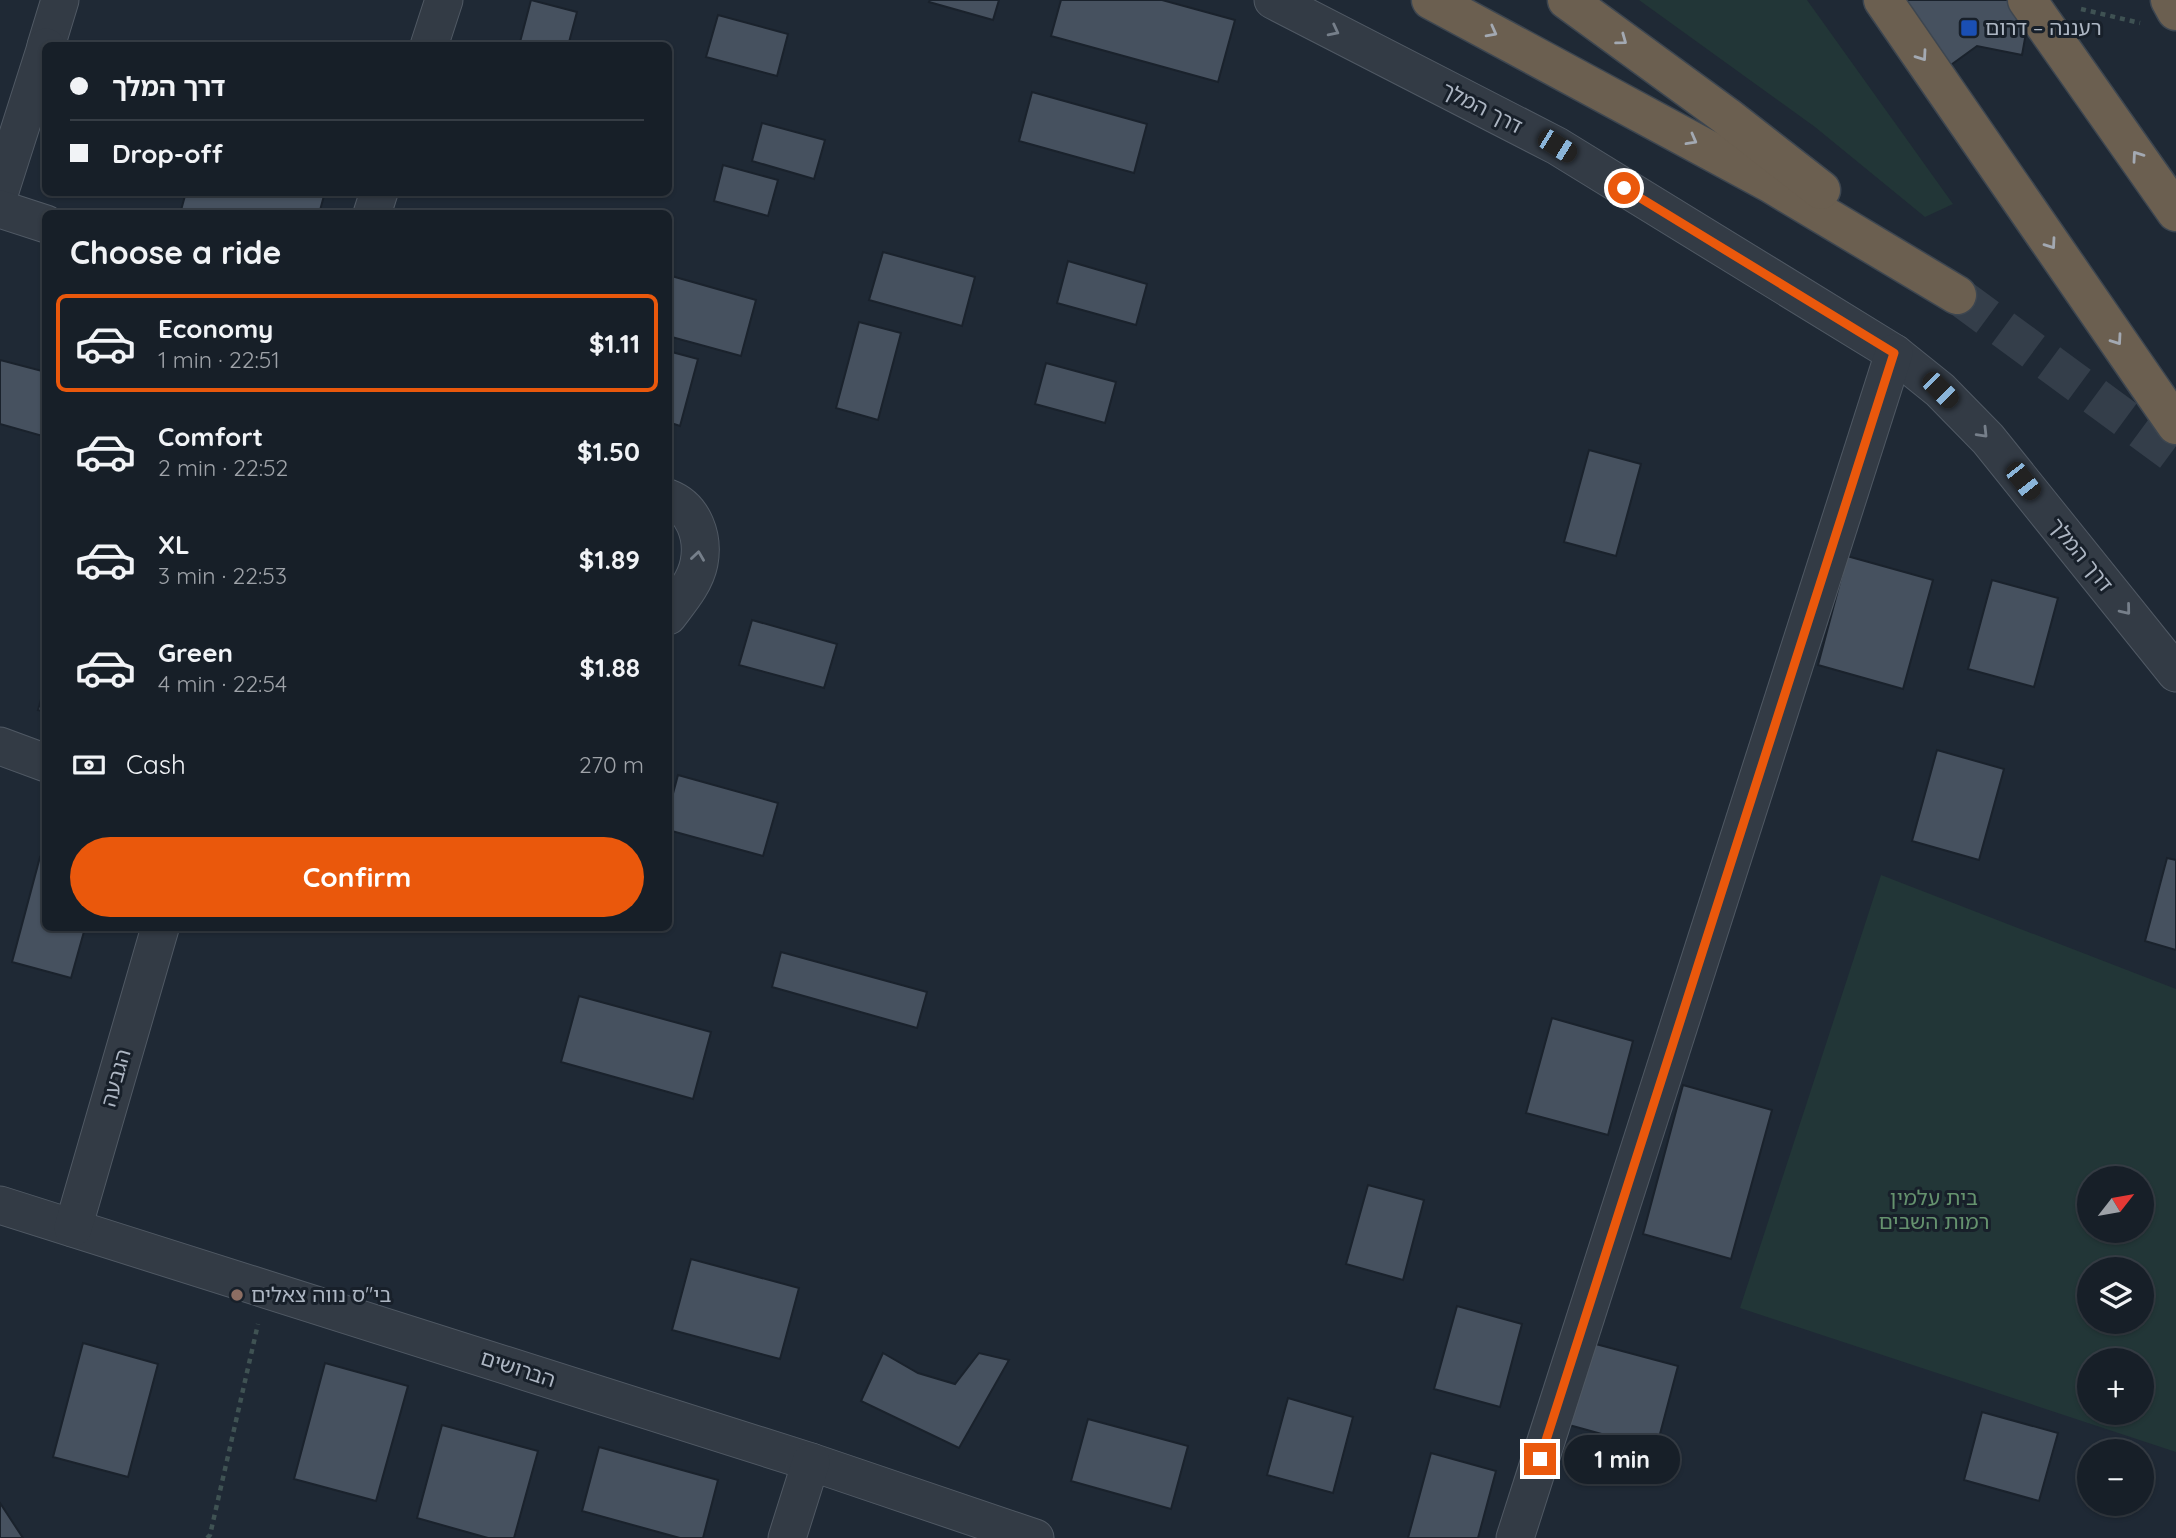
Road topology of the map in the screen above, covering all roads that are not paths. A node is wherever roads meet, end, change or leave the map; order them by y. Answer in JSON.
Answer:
{"nodes":[{"id":1,"x":60,"y":0,"type":"edge"},
{"id":2,"x":444,"y":0,"type":"edge"},
{"id":3,"x":1273,"y":0,"type":"edge"},
{"id":4,"x":1432,"y":0,"type":"edge"},
{"id":5,"x":1567,"y":0,"type":"edge"},
{"id":6,"x":1883,"y":0,"type":"edge"},
{"id":7,"x":2027,"y":0,"type":"edge"},
{"id":8,"x":47,"y":42,"type":"edge"},
{"id":9,"x":430,"y":42,"type":"edge"},
{"id":10,"x":42,"y":59,"type":"edge"},
{"id":11,"x":0,"y":191,"type":"edge"},
{"id":12,"x":0,"y":209,"type":"edge"},
{"id":13,"x":2176,"y":212,"type":"edge"},
{"id":14,"x":42,"y":223,"type":"edge"},
{"id":15,"x":1894,"y":353,"type":"junction"},
{"id":16,"x":2176,"y":425,"type":"edge"},
{"id":17,"x":672,"y":499,"type":"edge"},
{"id":18,"x":672,"y":611,"type":"edge"},
{"id":19,"x":2176,"y":673,"type":"edge"},
{"id":20,"x":0,"y":746,"type":"edge"},
{"id":21,"x":42,"y":762,"type":"edge"},
{"id":22,"x":159,"y":931,"type":"edge"},
{"id":23,"x":0,"y":1205,"type":"edge"},
{"id":24,"x":73,"y":1228,"type":"junction"},
{"id":25,"x":811,"y":1462,"type":"junction"},
{"id":26,"x":787,"y":1538,"type":"edge"},
{"id":27,"x":1035,"y":1538,"type":"edge"},
{"id":28,"x":1515,"y":1538,"type":"edge"}],
"edges":[{"from":1,"to":8,"type":"street"},
{"from":2,"to":9,"type":"street"},
{"from":3,"to":15,"type":"street","name":"דרך המלך","one_way":true},
{"from":4,"to":5,"type":"highway"},
{"from":6,"to":16,"type":"highway","one_way":true},
{"from":13,"to":7,"type":"highway","one_way":true},
{"from":10,"to":11,"type":"street"},
{"from":12,"to":14,"type":"street"},
{"from":15,"to":19,"type":"street","name":"דרך המלך","one_way":true},
{"from":15,"to":28,"type":"street"},
{"from":18,"to":17,"type":"street","one_way":true},
{"from":20,"to":21,"type":"street"},
{"from":22,"to":24,"type":"street","name":"הגבעה"},
{"from":23,"to":24,"type":"street","name":"הברושים"},
{"from":24,"to":25,"type":"street","name":"הברושים"},
{"from":25,"to":26,"type":"street"},
{"from":25,"to":27,"type":"street","name":"הברושים"}]}
